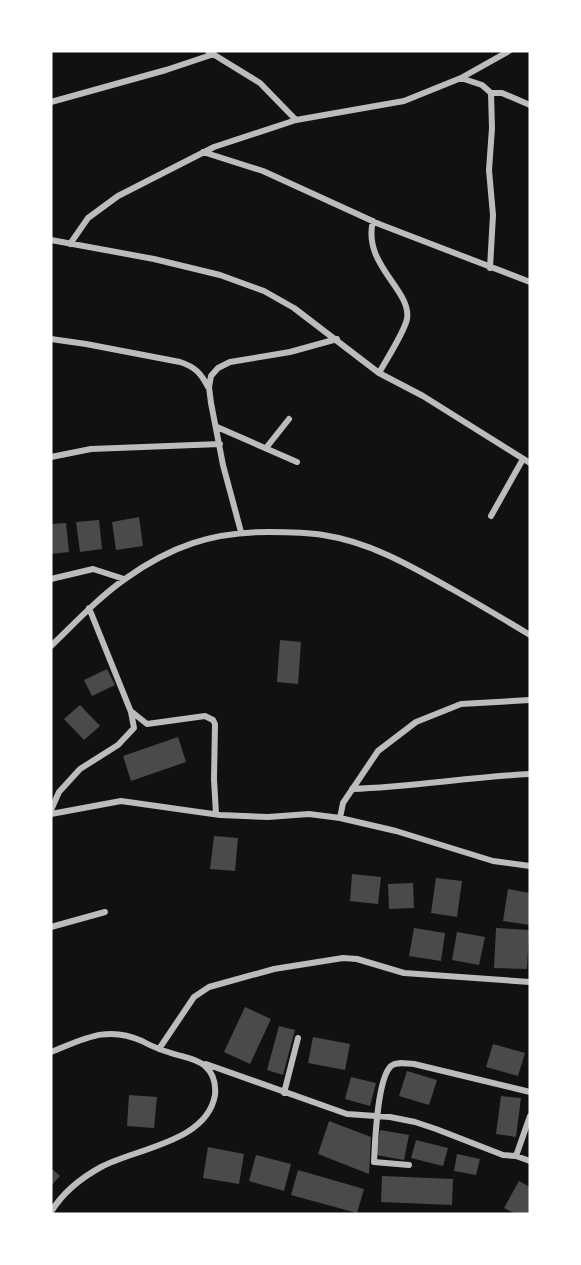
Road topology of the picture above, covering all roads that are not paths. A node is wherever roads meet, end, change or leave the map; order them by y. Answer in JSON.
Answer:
{"nodes":[{"id":1,"x":509,"y":51,"type":"edge"},
{"id":2,"x":211,"y":52,"type":"edge"},
{"id":3,"x":460,"y":78,"type":"junction"},
{"id":4,"x":491,"y":93,"type":"junction"},
{"id":5,"x":51,"y":102,"type":"edge"},
{"id":6,"x":530,"y":105,"type":"edge"},
{"id":7,"x":296,"y":120,"type":"junction"},
{"id":8,"x":203,"y":152,"type":"junction"},
{"id":9,"x":374,"y":221,"type":"junction"},
{"id":10,"x":51,"y":240,"type":"edge"},
{"id":11,"x":70,"y":244,"type":"junction"},
{"id":12,"x":490,"y":268,"type":"junction"},
{"id":13,"x":530,"y":282,"type":"edge"},
{"id":14,"x":51,"y":339,"type":"edge"},
{"id":15,"x":337,"y":339,"type":"junction"},
{"id":16,"x":379,"y":373,"type":"junction"},
{"id":17,"x":209,"y":387,"type":"junction"},
{"id":18,"x":289,"y":419,"type":"dead end"},
{"id":19,"x":217,"y":427,"type":"junction"},
{"id":20,"x":220,"y":444,"type":"junction"},
{"id":21,"x":266,"y":448,"type":"junction"},
{"id":22,"x":51,"y":457,"type":"edge"},
{"id":23,"x":523,"y":459,"type":"junction"},
{"id":24,"x":297,"y":462,"type":"dead end"},
{"id":25,"x":530,"y":463,"type":"edge"},
{"id":26,"x":491,"y":516,"type":"dead end"},
{"id":27,"x":241,"y":532,"type":"junction"},
{"id":28,"x":51,"y":579,"type":"edge"},
{"id":29,"x":124,"y":579,"type":"junction"},
{"id":30,"x":89,"y":608,"type":"junction"},
{"id":31,"x":530,"y":635,"type":"edge"},
{"id":32,"x":51,"y":646,"type":"edge"},
{"id":33,"x":530,"y":700,"type":"edge"},
{"id":34,"x":131,"y":712,"type":"junction"},
{"id":35,"x":530,"y":774,"type":"edge"},
{"id":36,"x":352,"y":789,"type":"junction"},
{"id":37,"x":51,"y":812,"type":"edge"},
{"id":38,"x":216,"y":814,"type":"junction"},
{"id":39,"x":340,"y":818,"type":"junction"},
{"id":40,"x":530,"y":866,"type":"edge"},
{"id":41,"x":105,"y":912,"type":"dead end"},
{"id":42,"x":51,"y":927,"type":"edge"},
{"id":43,"x":530,"y":982,"type":"edge"},
{"id":44,"x":298,"y":1038,"type":"dead end"},
{"id":45,"x":159,"y":1049,"type":"junction"},
{"id":46,"x":51,"y":1052,"type":"edge"},
{"id":47,"x":200,"y":1062,"type":"junction"},
{"id":48,"x":530,"y":1092,"type":"edge"},
{"id":49,"x":284,"y":1093,"type":"junction"},
{"id":50,"x":376,"y":1116,"type":"junction"},
{"id":51,"x":530,"y":1116,"type":"edge"},
{"id":52,"x":516,"y":1156,"type":"junction"},
{"id":53,"x":530,"y":1161,"type":"edge"},
{"id":54,"x":409,"y":1165,"type":"dead end"},
{"id":55,"x":51,"y":1212,"type":"edge"}],
"edges":[{"from":1,"to":3,"type":"street"},
{"from":2,"to":5,"type":"street"},
{"from":2,"to":7,"type":"street"},
{"from":3,"to":4,"type":"street"},
{"from":3,"to":7,"type":"street"},
{"from":4,"to":6,"type":"street"},
{"from":4,"to":12,"type":"street"},
{"from":7,"to":8,"type":"street"},
{"from":8,"to":9,"type":"street"},
{"from":8,"to":11,"type":"street"},
{"from":9,"to":12,"type":"street"},
{"from":9,"to":16,"type":"street"},
{"from":10,"to":11,"type":"street"},
{"from":11,"to":15,"type":"street"},
{"from":12,"to":13,"type":"street"},
{"from":14,"to":17,"type":"street"},
{"from":15,"to":16,"type":"street"},
{"from":15,"to":17,"type":"street"},
{"from":16,"to":23,"type":"street"},
{"from":17,"to":19,"type":"street"},
{"from":18,"to":21,"type":"street"},
{"from":19,"to":20,"type":"street"},
{"from":19,"to":21,"type":"street"},
{"from":20,"to":22,"type":"street"},
{"from":20,"to":27,"type":"street"},
{"from":21,"to":24,"type":"street"},
{"from":23,"to":25,"type":"street"},
{"from":23,"to":26,"type":"street"},
{"from":27,"to":29,"type":"street"},
{"from":27,"to":31,"type":"street"},
{"from":28,"to":29,"type":"street"},
{"from":29,"to":30,"type":"street"},
{"from":30,"to":32,"type":"street"},
{"from":30,"to":34,"type":"street"},
{"from":33,"to":36,"type":"street"},
{"from":34,"to":37,"type":"street"},
{"from":34,"to":38,"type":"street"},
{"from":35,"to":36,"type":"street"},
{"from":36,"to":39,"type":"street"},
{"from":37,"to":38,"type":"street"},
{"from":38,"to":39,"type":"street"},
{"from":39,"to":40,"type":"street"},
{"from":41,"to":42,"type":"street"},
{"from":43,"to":45,"type":"street"},
{"from":44,"to":49,"type":"street"},
{"from":45,"to":46,"type":"street"},
{"from":45,"to":47,"type":"street"},
{"from":47,"to":49,"type":"street"},
{"from":47,"to":55,"type":"street"},
{"from":48,"to":50,"type":"street"},
{"from":49,"to":50,"type":"street"},
{"from":50,"to":52,"type":"street"},
{"from":50,"to":54,"type":"street"},
{"from":51,"to":52,"type":"street"},
{"from":52,"to":53,"type":"street"}]}
